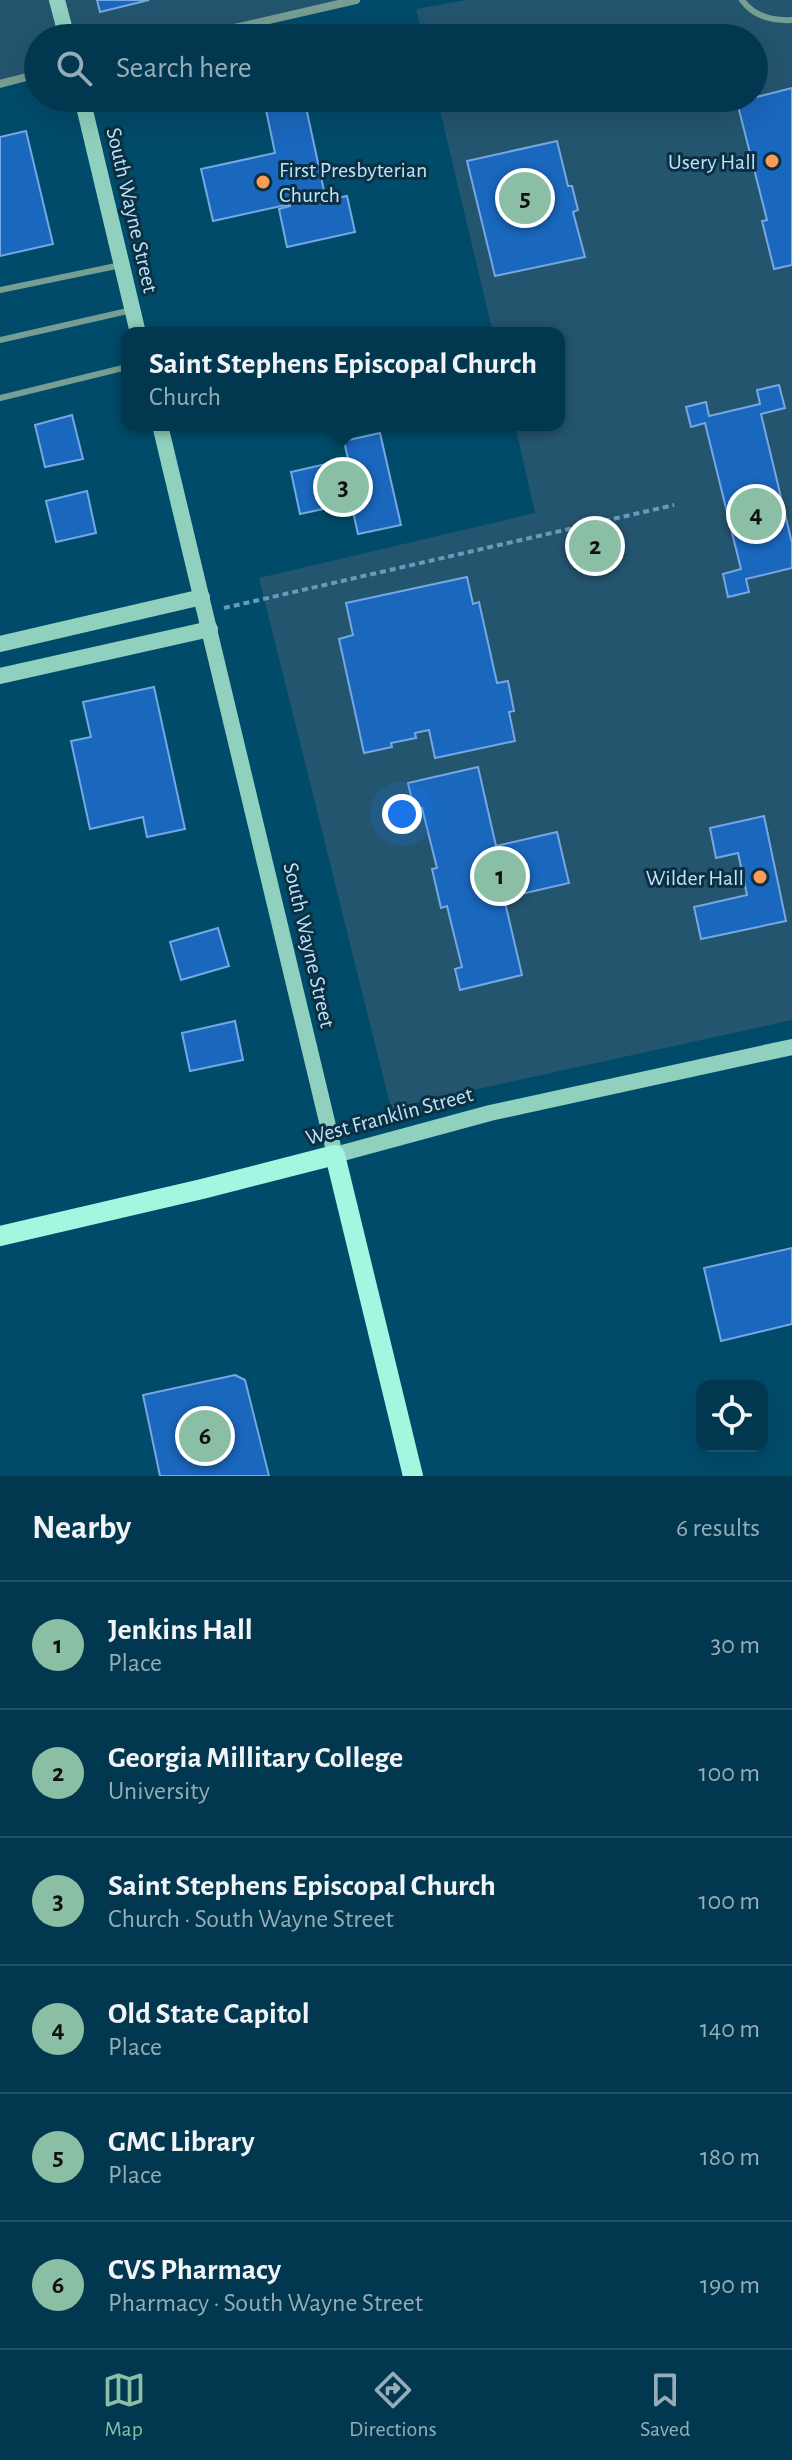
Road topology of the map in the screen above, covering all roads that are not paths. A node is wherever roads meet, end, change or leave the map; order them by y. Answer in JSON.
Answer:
{"nodes":[{"id":1,"x":57,"y":0,"type":"edge"},
{"id":2,"x":356,"y":0,"type":"edge"},
{"id":3,"x":742,"y":0,"type":"edge"},
{"id":4,"x":792,"y":20,"type":"edge"},
{"id":5,"x":63,"y":24,"type":"edge"},
{"id":6,"x":252,"y":24,"type":"edge"},
{"id":7,"x":24,"y":78,"type":"edge"},
{"id":8,"x":0,"y":84,"type":"edge"},
{"id":9,"x":85,"y":112,"type":"edge"},
{"id":10,"x":121,"y":265,"type":"junction"},
{"id":11,"x":0,"y":290,"type":"edge"},
{"id":12,"x":132,"y":310,"type":"junction"},
{"id":13,"x":136,"y":327,"type":"edge"},
{"id":14,"x":0,"y":340,"type":"edge"},
{"id":15,"x":121,"y":368,"type":"edge"},
{"id":16,"x":0,"y":398,"type":"edge"},
{"id":17,"x":161,"y":431,"type":"edge"},
{"id":18,"x":204,"y":604,"type":"junction"},
{"id":19,"x":210,"y":629,"type":"junction"},
{"id":20,"x":0,"y":644,"type":"edge"},
{"id":21,"x":0,"y":676,"type":"edge"},
{"id":22,"x":792,"y":1047,"type":"edge"},
{"id":23,"x":335,"y":1155,"type":"junction"},
{"id":24,"x":0,"y":1236,"type":"edge"},
{"id":25,"x":413,"y":1476,"type":"edge"}],
"edges":[{"from":1,"to":5,"type":"street"},
{"from":2,"to":6,"type":"street"},
{"from":3,"to":4,"type":"lane"},
{"from":7,"to":8,"type":"street"},
{"from":9,"to":10,"type":"street","name":"South Wayne Street"},
{"from":10,"to":11,"type":"lane"},
{"from":10,"to":12,"type":"street","name":"South Wayne Street"},
{"from":12,"to":13,"type":"street","name":"South Wayne Street"},
{"from":12,"to":14,"type":"lane"},
{"from":15,"to":16,"type":"lane"},
{"from":17,"to":18,"type":"street","name":"South Wayne Street"},
{"from":18,"to":19,"type":"street","name":"South Wayne Street"},
{"from":18,"to":20,"type":"street"},
{"from":19,"to":21,"type":"street"},
{"from":19,"to":23,"type":"street","name":"South Wayne Street"},
{"from":22,"to":23,"type":"street","name":"West Franklin Street"},
{"from":23,"to":24,"type":"main road","name":"West Franklin Street"},
{"from":23,"to":25,"type":"main road","name":"South Wayne Street"}]}
